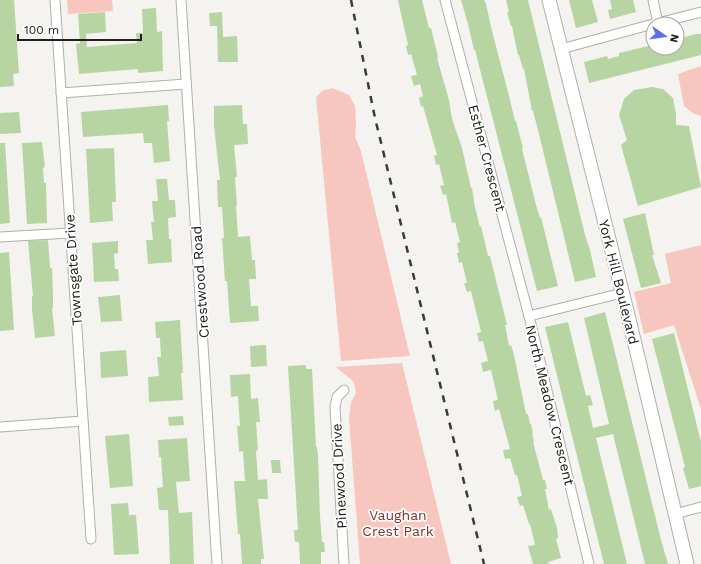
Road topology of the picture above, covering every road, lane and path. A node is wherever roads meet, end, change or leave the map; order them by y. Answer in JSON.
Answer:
{"nodes":[{"id":1,"x":55,"y":0,"type":"edge"},
{"id":2,"x":181,"y":0,"type":"edge"},
{"id":3,"x":445,"y":0,"type":"edge"},
{"id":4,"x":549,"y":0,"type":"edge"},
{"id":5,"x":653,"y":0,"type":"edge"},
{"id":6,"x":701,"y":12,"type":"edge"},
{"id":7,"x":654,"y":16,"type":"edge"},
{"id":8,"x":685,"y":16,"type":"edge"},
{"id":9,"x":645,"y":27,"type":"edge"},
{"id":10,"x":561,"y":48,"type":"junction"},
{"id":11,"x":186,"y":84,"type":"junction"},
{"id":12,"x":61,"y":93,"type":"junction"},
{"id":13,"x":70,"y":233,"type":"junction"},
{"id":14,"x":0,"y":237,"type":"edge"},
{"id":15,"x":622,"y":293,"type":"junction"},
{"id":16,"x":529,"y":316,"type":"junction"},
{"id":17,"x":344,"y":390,"type":"dead end"},
{"id":18,"x":83,"y":421,"type":"junction"},
{"id":19,"x":0,"y":427,"type":"edge"},
{"id":20,"x":701,"y":507,"type":"edge"},
{"id":21,"x":675,"y":514,"type":"junction"},
{"id":22,"x":91,"y":539,"type":"dead end"},
{"id":23,"x":217,"y":564,"type":"edge"},
{"id":24,"x":344,"y":564,"type":"edge"},
{"id":25,"x":589,"y":564,"type":"edge"},
{"id":26,"x":686,"y":564,"type":"edge"}],
"edges":[{"from":1,"to":12,"type":"street","name":"Townsgate Drive"},
{"from":2,"to":11,"type":"street","name":"Crestwood Road"},
{"from":3,"to":16,"type":"street","name":"Esther Crescent"},
{"from":4,"to":10,"type":"street","name":"York Hill Boulevard"},
{"from":5,"to":7,"type":"street"},
{"from":6,"to":8,"type":"street"},
{"from":9,"to":10,"type":"street"},
{"from":10,"to":15,"type":"street","name":"York Hill Boulevard"},
{"from":11,"to":12,"type":"street"},
{"from":11,"to":23,"type":"street","name":"Crestwood Road"},
{"from":12,"to":13,"type":"street","name":"Townsgate Drive"},
{"from":13,"to":14,"type":"street"},
{"from":13,"to":18,"type":"street","name":"Townsgate Drive"},
{"from":15,"to":16,"type":"street","name":"North Meadow Crescent"},
{"from":15,"to":21,"type":"street","name":"York Hill Boulevard"},
{"from":16,"to":25,"type":"street","name":"North Meadow Crescent"},
{"from":17,"to":24,"type":"street","name":"Pinewood Drive"},
{"from":18,"to":19,"type":"street"},
{"from":18,"to":22,"type":"street","name":"Townsgate Drive"},
{"from":20,"to":21,"type":"street"},
{"from":21,"to":26,"type":"street","name":"York Hill Boulevard"}]}
